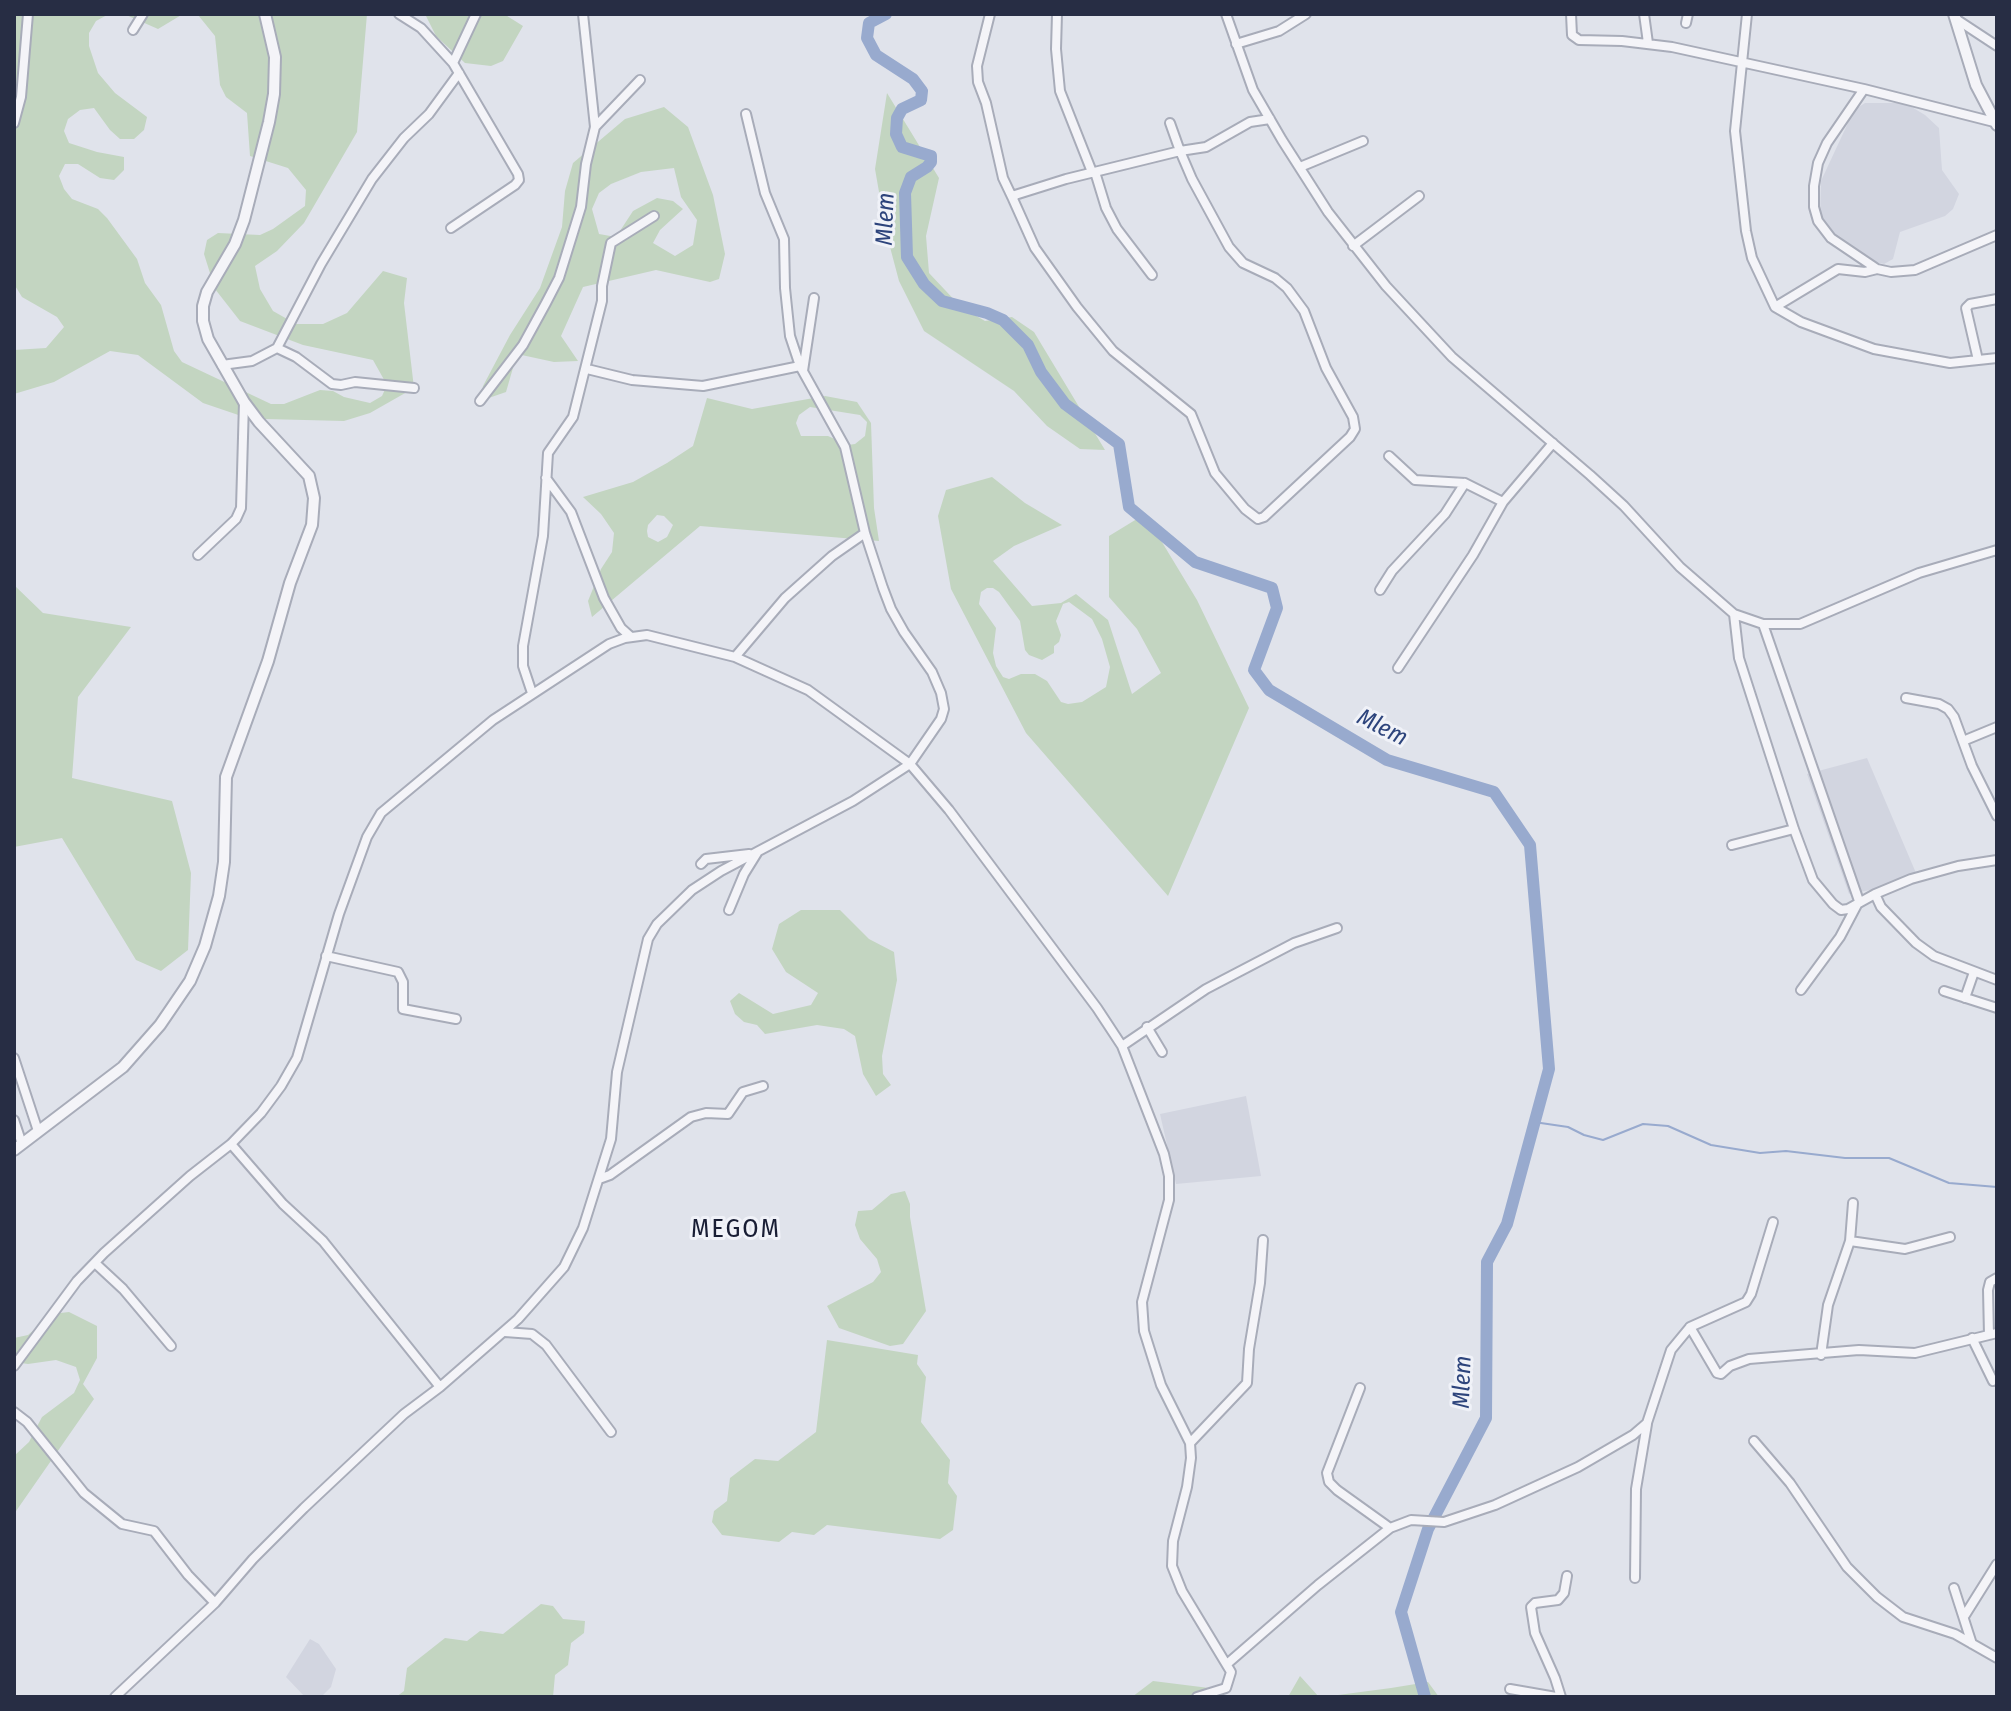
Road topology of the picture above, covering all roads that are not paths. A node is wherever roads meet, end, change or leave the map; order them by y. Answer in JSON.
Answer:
{"nodes":[{"id":1,"x":28,"y":14,"type":"edge"},
{"id":2,"x":143,"y":14,"type":"edge"},
{"id":3,"x":265,"y":14,"type":"edge"},
{"id":4,"x":399,"y":14,"type":"edge"},
{"id":5,"x":476,"y":14,"type":"edge"},
{"id":6,"x":583,"y":14,"type":"edge"},
{"id":7,"x":990,"y":14,"type":"edge"},
{"id":8,"x":1057,"y":14,"type":"edge"},
{"id":9,"x":1226,"y":14,"type":"edge"},
{"id":10,"x":1306,"y":14,"type":"edge"},
{"id":11,"x":1571,"y":14,"type":"edge"},
{"id":12,"x":1644,"y":14,"type":"edge"},
{"id":13,"x":1747,"y":14,"type":"edge"},
{"id":14,"x":1955,"y":16,"type":"edge"},
{"id":15,"x":133,"y":30,"type":"dead end"},
{"id":16,"x":1648,"y":43,"type":"junction"},
{"id":17,"x":1236,"y":44,"type":"junction"},
{"id":18,"x":1997,"y":46,"type":"edge"},
{"id":19,"x":453,"y":63,"type":"junction"},
{"id":20,"x":1740,"y":63,"type":"junction"},
{"id":21,"x":459,"y":73,"type":"junction"},
{"id":22,"x":640,"y":80,"type":"dead end"},
{"id":23,"x":1864,"y":89,"type":"junction"},
{"id":24,"x":746,"y":114,"type":"dead end"},
{"id":25,"x":1270,"y":119,"type":"junction"},
{"id":26,"x":14,"y":123,"type":"edge"},
{"id":27,"x":1170,"y":123,"type":"dead end"},
{"id":28,"x":1996,"y":124,"type":"edge"},
{"id":29,"x":595,"y":127,"type":"junction"},
{"id":30,"x":1363,"y":141,"type":"dead end"},
{"id":31,"x":1180,"y":151,"type":"junction"},
{"id":32,"x":1300,"y":167,"type":"junction"},
{"id":33,"x":1094,"y":172,"type":"junction"},
{"id":34,"x":1419,"y":196,"type":"dead end"},
{"id":35,"x":1013,"y":199,"type":"junction"},
{"id":36,"x":654,"y":216,"type":"dead end"},
{"id":37,"x":451,"y":228,"type":"dead end"},
{"id":38,"x":1997,"y":235,"type":"edge"},
{"id":39,"x":1353,"y":246,"type":"junction"},
{"id":40,"x":1877,"y":269,"type":"junction"},
{"id":41,"x":1152,"y":275,"type":"dead end"},
{"id":42,"x":814,"y":298,"type":"dead end"},
{"id":43,"x":1997,"y":299,"type":"edge"},
{"id":44,"x":1775,"y":307,"type":"junction"},
{"id":45,"x":277,"y":348,"type":"junction"},
{"id":46,"x":1997,"y":358,"type":"edge"},
{"id":47,"x":1978,"y":360,"type":"junction"},
{"id":48,"x":222,"y":365,"type":"junction"},
{"id":49,"x":587,"y":369,"type":"junction"},
{"id":50,"x":802,"y":369,"type":"junction"},
{"id":51,"x":414,"y":388,"type":"dead end"},
{"id":52,"x":480,"y":401,"type":"dead end"},
{"id":53,"x":244,"y":402,"type":"junction"},
{"id":54,"x":1553,"y":443,"type":"junction"},
{"id":55,"x":1389,"y":456,"type":"dead end"},
{"id":56,"x":546,"y":478,"type":"junction"},
{"id":57,"x":1465,"y":483,"type":"junction"},
{"id":58,"x":1503,"y":502,"type":"junction"},
{"id":59,"x":865,"y":533,"type":"junction"},
{"id":60,"x":1997,"y":550,"type":"edge"},
{"id":61,"x":198,"y":555,"type":"dead end"},
{"id":62,"x":1380,"y":590,"type":"dead end"},
{"id":63,"x":1734,"y":614,"type":"junction"},
{"id":64,"x":1763,"y":624,"type":"junction"},
{"id":65,"x":631,"y":637,"type":"junction"},
{"id":66,"x":735,"y":657,"type":"junction"},
{"id":67,"x":1398,"y":668,"type":"dead end"},
{"id":68,"x":532,"y":693,"type":"junction"},
{"id":69,"x":1906,"y":698,"type":"dead end"},
{"id":70,"x":1997,"y":727,"type":"edge"},
{"id":71,"x":1963,"y":741,"type":"junction"},
{"id":72,"x":910,"y":764,"type":"junction"},
{"id":73,"x":1997,"y":816,"type":"edge"},
{"id":74,"x":1794,"y":829,"type":"junction"},
{"id":75,"x":1732,"y":845,"type":"dead end"},
{"id":76,"x":758,"y":852,"type":"junction"},
{"id":77,"x":1997,"y":860,"type":"edge"},
{"id":78,"x":701,"y":864,"type":"dead end"},
{"id":79,"x":1875,"y":894,"type":"junction"},
{"id":80,"x":1859,"y":901,"type":"junction"},
{"id":81,"x":729,"y":910,"type":"dead end"},
{"id":82,"x":1337,"y":928,"type":"dead end"},
{"id":83,"x":326,"y":956,"type":"junction"},
{"id":84,"x":1974,"y":972,"type":"junction"},
{"id":85,"x":1997,"y":980,"type":"edge"},
{"id":86,"x":1801,"y":990,"type":"dead end"},
{"id":87,"x":1944,"y":991,"type":"dead end"},
{"id":88,"x":1965,"y":998,"type":"junction"},
{"id":89,"x":1997,"y":1008,"type":"edge"},
{"id":90,"x":456,"y":1019,"type":"dead end"},
{"id":91,"x":1147,"y":1027,"type":"junction"},
{"id":92,"x":1122,"y":1046,"type":"junction"},
{"id":93,"x":1162,"y":1052,"type":"dead end"},
{"id":94,"x":14,"y":1058,"type":"edge"},
{"id":95,"x":763,"y":1086,"type":"dead end"},
{"id":96,"x":14,"y":1120,"type":"edge"},
{"id":97,"x":38,"y":1131,"type":"junction"},
{"id":98,"x":231,"y":1144,"type":"junction"},
{"id":99,"x":18,"y":1147,"type":"edge"},
{"id":100,"x":599,"y":1179,"type":"junction"},
{"id":101,"x":1853,"y":1203,"type":"dead end"},
{"id":102,"x":1773,"y":1222,"type":"dead end"},
{"id":103,"x":1950,"y":1237,"type":"dead end"},
{"id":104,"x":1263,"y":1240,"type":"dead end"},
{"id":105,"x":1850,"y":1241,"type":"junction"},
{"id":106,"x":95,"y":1263,"type":"junction"},
{"id":107,"x":1997,"y":1278,"type":"edge"},
{"id":108,"x":1690,"y":1327,"type":"junction"},
{"id":109,"x":504,"y":1332,"type":"junction"},
{"id":110,"x":1993,"y":1334,"type":"edge"},
{"id":111,"x":1972,"y":1338,"type":"junction"},
{"id":112,"x":171,"y":1346,"type":"dead end"},
{"id":113,"x":1821,"y":1355,"type":"junction"},
{"id":114,"x":14,"y":1366,"type":"edge"},
{"id":115,"x":1993,"y":1381,"type":"dead end"},
{"id":116,"x":440,"y":1387,"type":"junction"},
{"id":117,"x":1360,"y":1388,"type":"dead end"},
{"id":118,"x":14,"y":1412,"type":"edge"},
{"id":119,"x":1647,"y":1423,"type":"junction"},
{"id":120,"x":611,"y":1432,"type":"dead end"},
{"id":121,"x":1754,"y":1441,"type":"dead end"},
{"id":122,"x":1190,"y":1443,"type":"junction"},
{"id":123,"x":1390,"y":1528,"type":"junction"},
{"id":124,"x":1997,"y":1564,"type":"edge"},
{"id":125,"x":1567,"y":1576,"type":"dead end"},
{"id":126,"x":1635,"y":1578,"type":"dead end"},
{"id":127,"x":1954,"y":1588,"type":"dead end"},
{"id":128,"x":215,"y":1603,"type":"junction"},
{"id":129,"x":1965,"y":1615,"type":"junction"},
{"id":130,"x":1972,"y":1644,"type":"junction"},
{"id":131,"x":1997,"y":1658,"type":"edge"},
{"id":132,"x":1227,"y":1664,"type":"junction"},
{"id":133,"x":1510,"y":1689,"type":"dead end"},
{"id":134,"x":115,"y":1697,"type":"edge"},
{"id":135,"x":1197,"y":1697,"type":"edge"},
{"id":136,"x":1558,"y":1697,"type":"edge"}],
"edges":[{"from":1,"to":26,"type":"street"},
{"from":2,"to":15,"type":"street"},
{"from":3,"to":48,"type":"street"},
{"from":4,"to":19,"type":"street"},
{"from":5,"to":19,"type":"street"},
{"from":6,"to":29,"type":"street"},
{"from":7,"to":35,"type":"street"},
{"from":8,"to":33,"type":"street"},
{"from":9,"to":17,"type":"street"},
{"from":10,"to":17,"type":"street"},
{"from":11,"to":16,"type":"street"},
{"from":12,"to":16,"type":"street"},
{"from":13,"to":20,"type":"street"},
{"from":14,"to":18,"type":"street"},
{"from":14,"to":28,"type":"street"},
{"from":16,"to":20,"type":"street"},
{"from":17,"to":25,"type":"street"},
{"from":19,"to":21,"type":"street"},
{"from":20,"to":23,"type":"street"},
{"from":20,"to":44,"type":"street"},
{"from":21,"to":37,"type":"street"},
{"from":21,"to":45,"type":"street"},
{"from":22,"to":29,"type":"street"},
{"from":23,"to":28,"type":"street"},
{"from":23,"to":40,"type":"street"},
{"from":24,"to":50,"type":"street"},
{"from":25,"to":31,"type":"street"},
{"from":25,"to":32,"type":"street"},
{"from":27,"to":31,"type":"street"},
{"from":29,"to":52,"type":"street"},
{"from":30,"to":32,"type":"street"},
{"from":31,"to":33,"type":"street"},
{"from":31,"to":35,"type":"street"},
{"from":32,"to":39,"type":"street"},
{"from":33,"to":35,"type":"street"},
{"from":33,"to":41,"type":"street"},
{"from":34,"to":39,"type":"street"},
{"from":36,"to":49,"type":"street"},
{"from":38,"to":40,"type":"street"},
{"from":39,"to":54,"type":"street"},
{"from":40,"to":44,"type":"street"},
{"from":42,"to":50,"type":"street"},
{"from":43,"to":47,"type":"street"},
{"from":44,"to":47,"type":"street"},
{"from":45,"to":48,"type":"street"},
{"from":45,"to":51,"type":"street"},
{"from":46,"to":47,"type":"street"},
{"from":48,"to":53,"type":"street"},
{"from":49,"to":50,"type":"street"},
{"from":49,"to":56,"type":"street"},
{"from":50,"to":59,"type":"street"},
{"from":53,"to":61,"type":"street"},
{"from":53,"to":97,"type":"street"},
{"from":54,"to":58,"type":"street"},
{"from":54,"to":63,"type":"street"},
{"from":55,"to":57,"type":"street"},
{"from":56,"to":65,"type":"street"},
{"from":56,"to":68,"type":"street"},
{"from":57,"to":58,"type":"street"},
{"from":57,"to":62,"type":"street"},
{"from":58,"to":67,"type":"street"},
{"from":59,"to":66,"type":"street"},
{"from":59,"to":72,"type":"street"},
{"from":60,"to":64,"type":"street"},
{"from":63,"to":64,"type":"street"},
{"from":63,"to":74,"type":"street"},
{"from":64,"to":80,"type":"street"},
{"from":65,"to":66,"type":"street"},
{"from":65,"to":68,"type":"street"},
{"from":66,"to":72,"type":"street"},
{"from":68,"to":83,"type":"street"},
{"from":69,"to":71,"type":"street"},
{"from":70,"to":71,"type":"street"},
{"from":71,"to":73,"type":"street"},
{"from":72,"to":76,"type":"street"},
{"from":72,"to":92,"type":"street"},
{"from":74,"to":75,"type":"street"},
{"from":74,"to":80,"type":"street"},
{"from":76,"to":78,"type":"street"},
{"from":76,"to":81,"type":"street"},
{"from":76,"to":100,"type":"street"},
{"from":77,"to":79,"type":"street"},
{"from":79,"to":80,"type":"street"},
{"from":79,"to":84,"type":"street"},
{"from":80,"to":86,"type":"street"},
{"from":82,"to":91,"type":"street"},
{"from":83,"to":90,"type":"street"},
{"from":83,"to":98,"type":"street"},
{"from":84,"to":85,"type":"street"},
{"from":84,"to":88,"type":"street"},
{"from":87,"to":88,"type":"street"},
{"from":88,"to":89,"type":"street"},
{"from":91,"to":92,"type":"street"},
{"from":91,"to":93,"type":"street"},
{"from":92,"to":122,"type":"street"},
{"from":94,"to":97,"type":"street"},
{"from":95,"to":100,"type":"street"},
{"from":96,"to":99,"type":"street"},
{"from":97,"to":99,"type":"street"},
{"from":98,"to":106,"type":"street"},
{"from":98,"to":116,"type":"street"},
{"from":100,"to":109,"type":"street"},
{"from":101,"to":105,"type":"street"},
{"from":102,"to":108,"type":"street"},
{"from":103,"to":105,"type":"street"},
{"from":104,"to":122,"type":"street"},
{"from":105,"to":113,"type":"street"},
{"from":106,"to":112,"type":"street"},
{"from":106,"to":114,"type":"street"},
{"from":107,"to":110,"type":"street"},
{"from":108,"to":113,"type":"street"},
{"from":108,"to":119,"type":"street"},
{"from":109,"to":116,"type":"street"},
{"from":109,"to":120,"type":"street"},
{"from":110,"to":111,"type":"street"},
{"from":111,"to":113,"type":"street"},
{"from":111,"to":115,"type":"street"},
{"from":116,"to":128,"type":"street"},
{"from":117,"to":123,"type":"street"},
{"from":118,"to":128,"type":"street"},
{"from":119,"to":123,"type":"street"},
{"from":119,"to":126,"type":"street"},
{"from":121,"to":130,"type":"street"},
{"from":122,"to":132,"type":"street"},
{"from":123,"to":132,"type":"street"},
{"from":124,"to":129,"type":"street"},
{"from":125,"to":136,"type":"street"},
{"from":127,"to":129,"type":"street"},
{"from":128,"to":134,"type":"street"},
{"from":129,"to":130,"type":"street"},
{"from":130,"to":131,"type":"street"},
{"from":132,"to":135,"type":"street"},
{"from":133,"to":136,"type":"street"}]}
